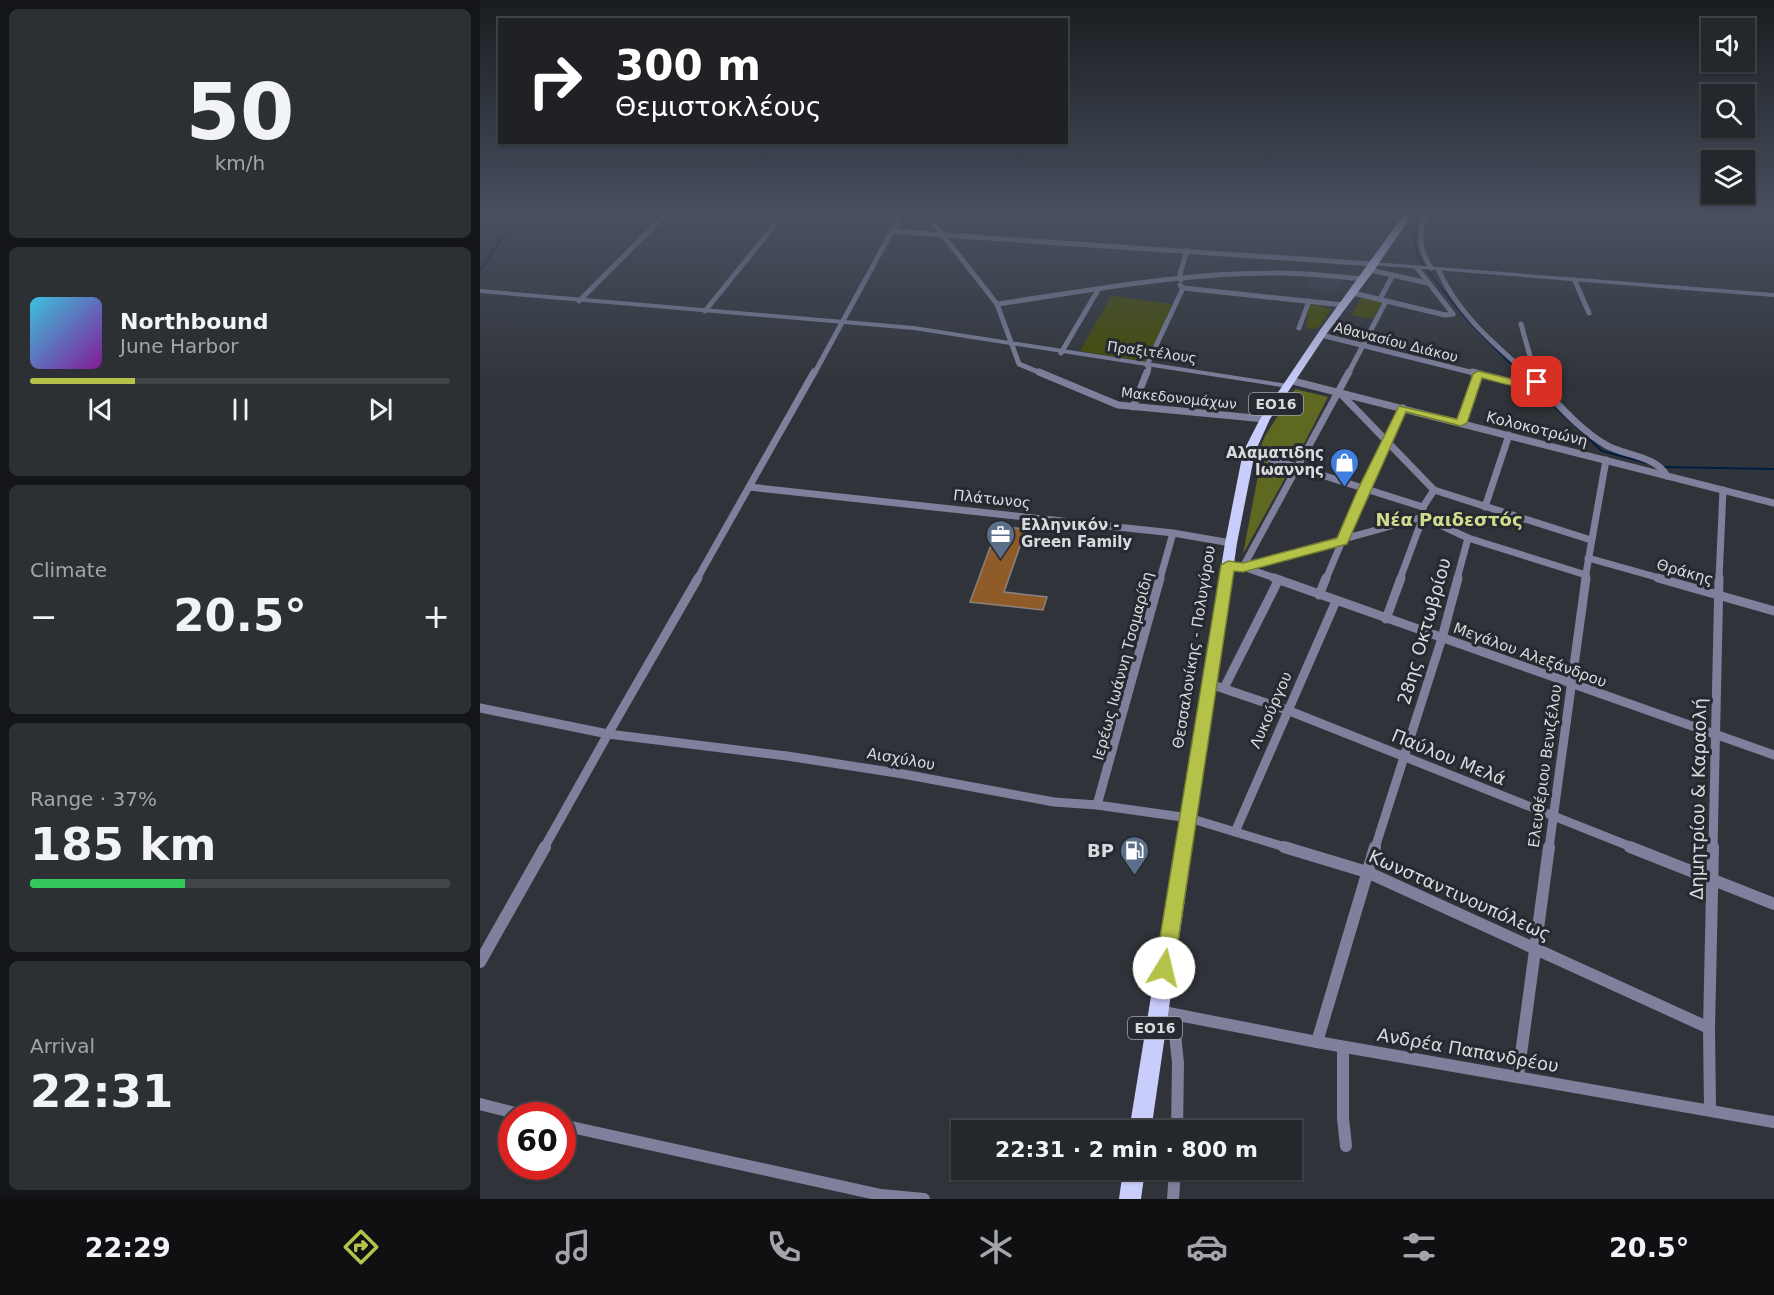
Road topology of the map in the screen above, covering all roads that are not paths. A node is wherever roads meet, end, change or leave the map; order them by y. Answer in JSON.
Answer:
{"nodes":[{"id":1,"x":609,"y":272,"type":"edge"},
{"id":2,"x":737,"y":272,"type":"edge"},
{"id":3,"x":869,"y":272,"type":"edge"},
{"id":4,"x":972,"y":272,"type":"edge"},
{"id":5,"x":1181,"y":272,"type":"edge"},
{"id":6,"x":1252,"y":272,"type":"edge"},
{"id":7,"x":1272,"y":272,"type":"edge"},
{"id":8,"x":1368,"y":272,"type":"edge"},
{"id":9,"x":1385,"y":272,"type":"edge"},
{"id":10,"x":1421,"y":272,"type":"edge"},
{"id":11,"x":1436,"y":272,"type":"edge"},
{"id":12,"x":1469,"y":272,"type":"edge"},
{"id":13,"x":1393,"y":275,"type":"junction"},
{"id":14,"x":1362,"y":279,"type":"junction"},
{"id":15,"x":1172,"y":280,"type":"junction"},
{"id":16,"x":1182,"y":280,"type":"junction"},
{"id":17,"x":1575,"y":281,"type":"junction"},
{"id":18,"x":1428,"y":283,"type":"junction"},
{"id":19,"x":1183,"y":288,"type":"junction"},
{"id":20,"x":1098,"y":290,"type":"junction"},
{"id":21,"x":480,"y":291,"type":"edge"},
{"id":22,"x":1353,"y":293,"type":"junction"},
{"id":23,"x":1774,"y":295,"type":"edge"},
{"id":24,"x":1383,"y":300,"type":"junction"},
{"id":25,"x":1309,"y":301,"type":"junction"},
{"id":26,"x":579,"y":302,"type":"junction"},
{"id":27,"x":997,"y":304,"type":"junction"},
{"id":28,"x":1344,"y":305,"type":"junction"},
{"id":29,"x":705,"y":311,"type":"junction"},
{"id":30,"x":1589,"y":313,"type":"dead end"},
{"id":31,"x":842,"y":322,"type":"junction"},
{"id":32,"x":1521,"y":324,"type":"dead end"},
{"id":33,"x":1299,"y":328,"type":"dead end"},
{"id":34,"x":1321,"y":335,"type":"junction"},
{"id":35,"x":1012,"y":345,"type":"junction"},
{"id":36,"x":1363,"y":345,"type":"junction"},
{"id":37,"x":1061,"y":353,"type":"junction"},
{"id":38,"x":1147,"y":365,"type":"junction"},
{"id":39,"x":1478,"y":374,"type":"junction"},
{"id":40,"x":1537,"y":382,"type":"junction"},
{"id":41,"x":1291,"y":383,"type":"junction"},
{"id":42,"x":1339,"y":392,"type":"junction"},
{"id":43,"x":1133,"y":407,"type":"junction"},
{"id":44,"x":1403,"y":408,"type":"junction"},
{"id":45,"x":1265,"y":419,"type":"junction"},
{"id":46,"x":1461,"y":423,"type":"junction"},
{"id":47,"x":1509,"y":435,"type":"junction"},
{"id":48,"x":1388,"y":441,"type":"junction"},
{"id":49,"x":1249,"y":452,"type":"junction"},
{"id":50,"x":1606,"y":460,"type":"junction"},
{"id":51,"x":1298,"y":467,"type":"junction"},
{"id":52,"x":1667,"y":476,"type":"junction"},
{"id":53,"x":749,"y":487,"type":"junction"},
{"id":54,"x":1365,"y":487,"type":"junction"},
{"id":55,"x":1434,"y":490,"type":"junction"},
{"id":56,"x":1723,"y":490,"type":"junction"},
{"id":57,"x":1774,"y":503,"type":"edge"},
{"id":58,"x":1423,"y":507,"type":"junction"},
{"id":59,"x":1485,"y":507,"type":"junction"},
{"id":60,"x":1423,"y":517,"type":"junction"},
{"id":61,"x":1173,"y":533,"type":"junction"},
{"id":62,"x":1468,"y":538,"type":"junction"},
{"id":63,"x":1591,"y":540,"type":"junction"},
{"id":64,"x":1342,"y":541,"type":"junction"},
{"id":65,"x":1231,"y":543,"type":"junction"},
{"id":66,"x":1588,"y":558,"type":"junction"},
{"id":67,"x":1228,"y":565,"type":"junction"},
{"id":68,"x":1243,"y":567,"type":"junction"},
{"id":69,"x":1586,"y":575,"type":"junction"},
{"id":70,"x":1278,"y":581,"type":"junction"},
{"id":71,"x":1320,"y":595,"type":"junction"},
{"id":72,"x":1718,"y":595,"type":"junction"},
{"id":73,"x":1336,"y":601,"type":"junction"},
{"id":74,"x":1774,"y":611,"type":"edge"},
{"id":75,"x":1386,"y":619,"type":"junction"},
{"id":76,"x":1442,"y":638,"type":"junction"},
{"id":77,"x":1572,"y":685,"type":"junction"},
{"id":78,"x":1217,"y":686,"type":"junction"},
{"id":79,"x":480,"y":708,"type":"edge"},
{"id":80,"x":1287,"y":711,"type":"junction"},
{"id":81,"x":608,"y":734,"type":"junction"},
{"id":82,"x":1716,"y":735,"type":"junction"},
{"id":83,"x":1774,"y":755,"type":"edge"},
{"id":84,"x":1403,"y":756,"type":"junction"},
{"id":85,"x":1097,"y":806,"type":"junction"},
{"id":86,"x":1553,"y":816,"type":"junction"},
{"id":87,"x":1189,"y":818,"type":"junction"},
{"id":88,"x":1235,"y":832,"type":"junction"},
{"id":89,"x":1367,"y":872,"type":"junction"},
{"id":90,"x":1713,"y":879,"type":"junction"},
{"id":91,"x":1774,"y":904,"type":"edge"},
{"id":92,"x":1535,"y":947,"type":"junction"},
{"id":93,"x":480,"y":962,"type":"edge"},
{"id":94,"x":1165,"y":1012,"type":"junction"},
{"id":95,"x":1709,"y":1028,"type":"junction"},
{"id":96,"x":1317,"y":1042,"type":"junction"},
{"id":97,"x":1343,"y":1047,"type":"junction"},
{"id":98,"x":1518,"y":1077,"type":"junction"},
{"id":99,"x":480,"y":1104,"type":"edge"},
{"id":100,"x":498,"y":1109,"type":"edge"},
{"id":101,"x":1710,"y":1109,"type":"junction"},
{"id":102,"x":1142,"y":1120,"type":"edge"},
{"id":103,"x":1177,"y":1120,"type":"edge"},
{"id":104,"x":1774,"y":1122,"type":"edge"},
{"id":105,"x":576,"y":1128,"type":"edge"},
{"id":106,"x":1346,"y":1146,"type":"dead end"},
{"id":107,"x":1133,"y":1180,"type":"edge"},
{"id":108,"x":1174,"y":1180,"type":"edge"},
{"id":109,"x":924,"y":1199,"type":"edge"},
{"id":110,"x":1130,"y":1199,"type":"edge"},
{"id":111,"x":1173,"y":1199,"type":"edge"}],
"edges":[{"from":1,"to":26,"type":"street"},
{"from":2,"to":29,"type":"street"},
{"from":3,"to":31,"type":"street"},
{"from":4,"to":27,"type":"street","name":"Μακεδονομάχων"},
{"from":5,"to":16,"type":"street"},
{"from":6,"to":16,"type":"street"},
{"from":7,"to":14,"type":"street"},
{"from":8,"to":14,"type":"main road","name":"Θεσσαλονίκης - Πολυγύρου","number":"ΕΟ16"},
{"from":9,"to":13,"type":"street"},
{"from":10,"to":18,"type":"street"},
{"from":11,"to":40,"type":"street"},
{"from":12,"to":17,"type":"street"},
{"from":13,"to":18,"type":"street"},
{"from":13,"to":24,"type":"street"},
{"from":14,"to":22,"type":"main road","name":"Θεσσαλονίκης - Πολυγύρου","number":"ΕΟ16"},
{"from":15,"to":16,"type":"street"},
{"from":15,"to":19,"type":"street"},
{"from":15,"to":20,"type":"street"},
{"from":17,"to":23,"type":"street"},
{"from":17,"to":30,"type":"street"},
{"from":18,"to":24,"type":"street"},
{"from":19,"to":25,"type":"street"},
{"from":19,"to":38,"type":"street"},
{"from":20,"to":27,"type":"street"},
{"from":20,"to":37,"type":"street"},
{"from":21,"to":26,"type":"street","name":"Πραξιτέλους"},
{"from":22,"to":24,"type":"street"},
{"from":22,"to":28,"type":"main road","name":"Θεσσαλονίκης - Πολυγύρου","number":"ΕΟ16"},
{"from":24,"to":36,"type":"street"},
{"from":25,"to":28,"type":"street"},
{"from":25,"to":33,"type":"street"},
{"from":26,"to":29,"type":"street","name":"Πραξιτέλους"},
{"from":27,"to":35,"type":"street","name":"Μακεδονομάχων"},
{"from":28,"to":34,"type":"main road","name":"Θεσσαλονίκης - Πολυγύρου","number":"ΕΟ16"},
{"from":29,"to":31,"type":"street","name":"Πραξιτέλους"},
{"from":31,"to":35,"type":"street","name":"Πραξιτέλους"},
{"from":31,"to":53,"type":"street"},
{"from":32,"to":40,"type":"street"},
{"from":34,"to":36,"type":"street","name":"Αθανασίου Διάκου"},
{"from":34,"to":41,"type":"main road","name":"Θεσσαλονίκης - Πολυγύρου","number":"ΕΟ16"},
{"from":35,"to":37,"type":"street","name":"Πραξιτέλους"},
{"from":35,"to":43,"type":"street","name":"Μακεδονομάχων"},
{"from":36,"to":39,"type":"street","name":"Αθανασίου Διάκου"},
{"from":36,"to":42,"type":"street"},
{"from":37,"to":38,"type":"street","name":"Πραξιτέλους"},
{"from":38,"to":41,"type":"street","name":"Πραξιτέλους"},
{"from":38,"to":43,"type":"street"},
{"from":39,"to":40,"type":"street","name":"Αθανασίου Διάκου"},
{"from":39,"to":46,"type":"street"},
{"from":40,"to":52,"type":"street"},
{"from":41,"to":42,"type":"street","name":"Κολοκοτρώνη"},
{"from":41,"to":45,"type":"main road","name":"Θεσσαλονίκης - Πολυγύρου","number":"ΕΟ16"},
{"from":42,"to":44,"type":"street","name":"Κολοκοτρώνη"},
{"from":42,"to":48,"type":"street"},
{"from":42,"to":51,"type":"street"},
{"from":43,"to":45,"type":"street","name":"Μακεδονομάχων"},
{"from":44,"to":46,"type":"street","name":"Κολοκοτρώνη"},
{"from":44,"to":48,"type":"street"},
{"from":45,"to":49,"type":"main road","name":"Θεσσαλονίκης - Πολυγύρου","number":"ΕΟ16"},
{"from":46,"to":47,"type":"street","name":"Κολοκοτρώνη"},
{"from":47,"to":50,"type":"street","name":"Κολοκοτρώνη"},
{"from":47,"to":59,"type":"street"},
{"from":48,"to":54,"type":"street"},
{"from":48,"to":55,"type":"street"},
{"from":49,"to":51,"type":"street"},
{"from":49,"to":65,"type":"main road","name":"Θεσσαλονίκης - Πολυγύρου","number":"ΕΟ16"},
{"from":50,"to":52,"type":"street","name":"Κολοκοτρώνη"},
{"from":50,"to":63,"type":"street","name":"Ελευθέριου Βενιζέλου"},
{"from":51,"to":54,"type":"street"},
{"from":51,"to":68,"type":"street"},
{"from":52,"to":56,"type":"street","name":"Κολοκοτρώνη"},
{"from":53,"to":61,"type":"street","name":"Πλάτωνος"},
{"from":53,"to":81,"type":"street"},
{"from":54,"to":58,"type":"street"},
{"from":54,"to":64,"type":"street"},
{"from":55,"to":58,"type":"street"},
{"from":55,"to":59,"type":"street"},
{"from":56,"to":57,"type":"street","name":"Κολοκοτρώνη"},
{"from":56,"to":72,"type":"street","name":"Δημητρίου & Καραολή"},
{"from":58,"to":60,"type":"street"},
{"from":59,"to":63,"type":"street"},
{"from":60,"to":62,"type":"street"},
{"from":60,"to":64,"type":"street"},
{"from":60,"to":75,"type":"street"},
{"from":61,"to":65,"type":"street","name":"Πλάτωνος"},
{"from":61,"to":85,"type":"street","name":"Ιερέως Ιωάννη Τσομαρίδη"},
{"from":62,"to":69,"type":"street"},
{"from":62,"to":76,"type":"street","name":"28ης Οκτωβρίου"},
{"from":63,"to":66,"type":"street","name":"Ελευθέριου Βενιζέλου"},
{"from":64,"to":68,"type":"street"},
{"from":64,"to":71,"type":"street"},
{"from":65,"to":67,"type":"main road","name":"Θεσσαλονίκης - Πολυγύρου","number":"ΕΟ16"},
{"from":66,"to":69,"type":"street","name":"Ελευθέριου Βενιζέλου"},
{"from":66,"to":72,"type":"street","name":"Θράκης"},
{"from":67,"to":68,"type":"street"},
{"from":67,"to":78,"type":"main road","name":"Θεσσαλονίκης - Πολυγύρου","number":"ΕΟ16"},
{"from":68,"to":70,"type":"street","name":"Μεγάλου Αλεξάνδρου"},
{"from":69,"to":77,"type":"street","name":"Ελευθέριου Βενιζέλου"},
{"from":70,"to":71,"type":"street","name":"Μεγάλου Αλεξάνδρου"},
{"from":70,"to":78,"type":"street"},
{"from":71,"to":73,"type":"street","name":"Μεγάλου Αλεξάνδρου"},
{"from":72,"to":74,"type":"street","name":"Θράκης"},
{"from":72,"to":82,"type":"street","name":"Δημητρίου & Καραολή"},
{"from":73,"to":75,"type":"street","name":"Μεγάλου Αλεξάνδρου"},
{"from":73,"to":80,"type":"street","name":"Λυκούργου"},
{"from":75,"to":76,"type":"street","name":"Μεγάλου Αλεξάνδρου"},
{"from":76,"to":77,"type":"street","name":"Μεγάλου Αλεξάνδρου"},
{"from":76,"to":84,"type":"street","name":"28ης Οκτωβρίου"},
{"from":77,"to":82,"type":"street","name":"Μεγάλου Αλεξάνδρου"},
{"from":77,"to":86,"type":"street","name":"Ελευθέριου Βενιζέλου"},
{"from":78,"to":80,"type":"street","name":"Παύλου Μελά"},
{"from":78,"to":87,"type":"main road","name":"Θεσσαλονίκης - Πολυγύρου","number":"ΕΟ16"},
{"from":79,"to":81,"type":"street","name":"Αισχύλου"},
{"from":80,"to":84,"type":"street","name":"Παύλου Μελά"},
{"from":80,"to":88,"type":"street","name":"Λυκούργου"},
{"from":81,"to":85,"type":"street","name":"Αισχύλου"},
{"from":81,"to":93,"type":"street"},
{"from":82,"to":83,"type":"street","name":"Μεγάλου Αλεξάνδρου"},
{"from":82,"to":90,"type":"street","name":"Δημητρίου & Καραολή"},
{"from":84,"to":86,"type":"street","name":"Παύλου Μελά"},
{"from":84,"to":89,"type":"street","name":"28ης Οκτωβρίου"},
{"from":85,"to":87,"type":"street","name":"Αισχύλου"},
{"from":86,"to":90,"type":"street","name":"Παύλου Μελά"},
{"from":86,"to":92,"type":"street","name":"Ελευθέριου Βενιζέλου"},
{"from":87,"to":88,"type":"street","name":"Κωνσταντινουπόλεως"},
{"from":87,"to":94,"type":"main road","name":"Θεσσαλονίκης - Πολυγύρου","number":"ΕΟ16"},
{"from":88,"to":89,"type":"street","name":"Κωνσταντινουπόλεως"},
{"from":89,"to":92,"type":"street","name":"Κωνσταντινουπόλεως"},
{"from":89,"to":96,"type":"street","name":"28ης Οκτωβρίου"},
{"from":90,"to":91,"type":"street","name":"Παύλου Μελά"},
{"from":90,"to":95,"type":"street","name":"Δημητρίου & Καραολή"},
{"from":92,"to":95,"type":"street","name":"Κωνσταντινουπόλεως"},
{"from":92,"to":98,"type":"street","name":"Ελευθέριου Βενιζέλου"},
{"from":94,"to":96,"type":"street","name":"Ανδρέα Παπανδρέου"},
{"from":94,"to":102,"type":"main road","name":"Θεσσαλονίκης - Πολυγύρου","number":"ΕΟ16"},
{"from":94,"to":103,"type":"street"},
{"from":95,"to":101,"type":"street","name":"Δημητρίου & Καραολή"},
{"from":96,"to":97,"type":"street","name":"Ανδρέα Παπανδρέου"},
{"from":97,"to":98,"type":"street","name":"Ανδρέα Παπανδρέου"},
{"from":97,"to":106,"type":"street"},
{"from":98,"to":101,"type":"street","name":"Ανδρέα Παπανδρέου"},
{"from":99,"to":100,"type":"street"},
{"from":101,"to":104,"type":"street","name":"Ανδρέα Παπανδρέου"},
{"from":105,"to":109,"type":"street"},
{"from":107,"to":110,"type":"main road"},
{"from":108,"to":111,"type":"street"}]}
